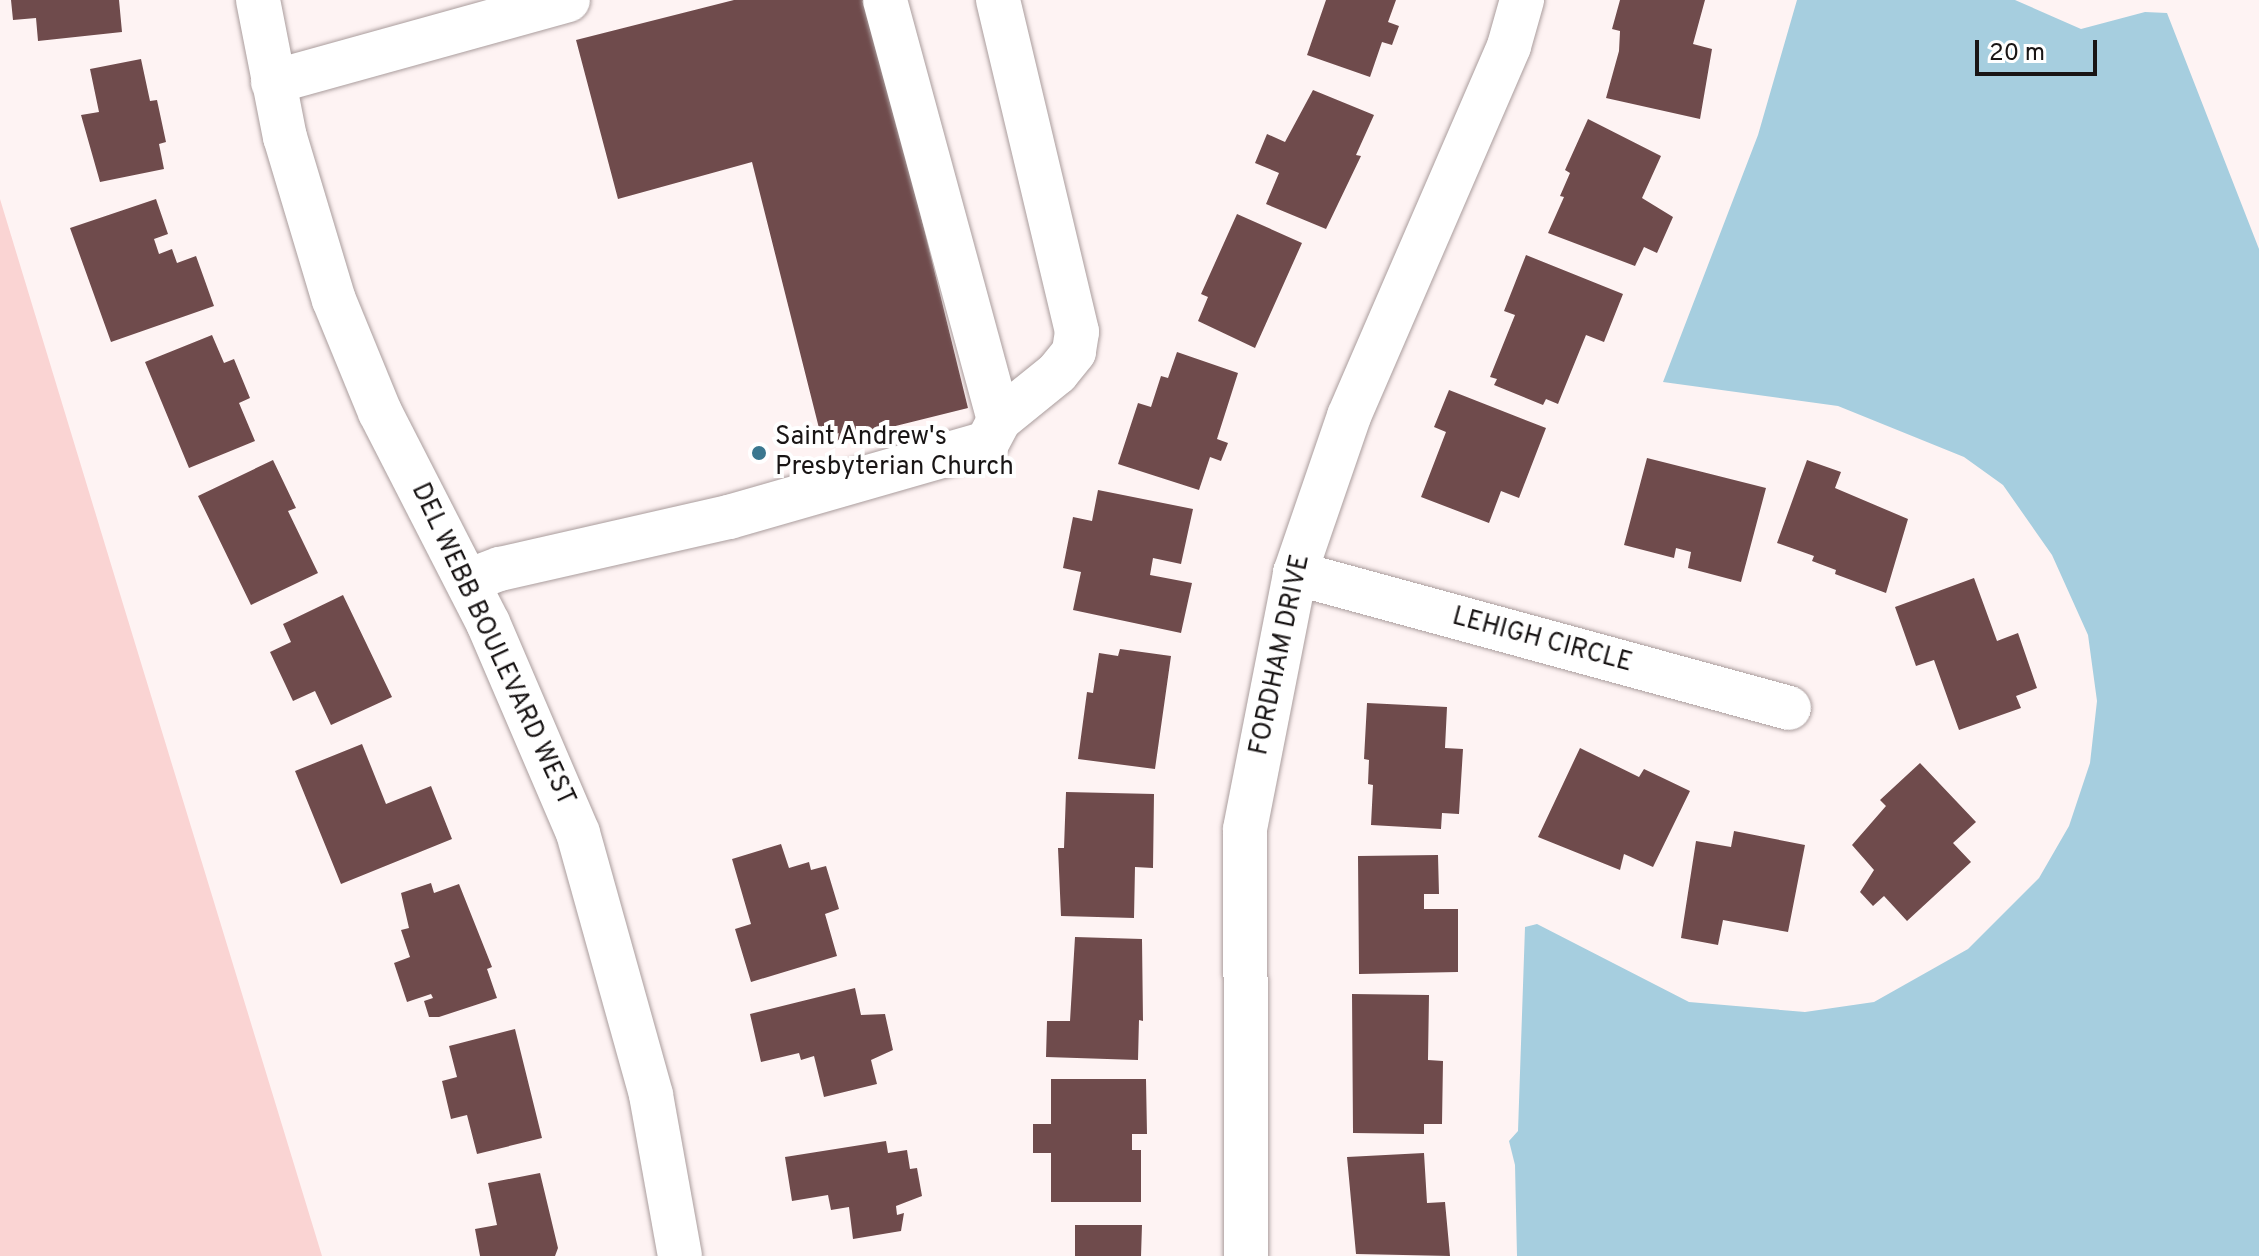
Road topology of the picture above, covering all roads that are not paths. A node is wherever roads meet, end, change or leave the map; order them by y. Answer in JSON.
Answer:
{"nodes":[{"id":1,"x":258,"y":0,"type":"edge"},
{"id":2,"x":568,"y":0,"type":"edge"},
{"id":3,"x":885,"y":0,"type":"edge"},
{"id":4,"x":998,"y":0,"type":"edge"},
{"id":5,"x":1522,"y":0,"type":"edge"},
{"id":6,"x":273,"y":82,"type":"junction"},
{"id":7,"x":999,"y":420,"type":"junction"},
{"id":8,"x":1295,"y":573,"type":"junction"},
{"id":9,"x":468,"y":581,"type":"junction"},
{"id":10,"x":1789,"y":708,"type":"dead end"},
{"id":11,"x":680,"y":1256,"type":"edge"},
{"id":12,"x":1246,"y":1256,"type":"edge"}],
"edges":[{"from":1,"to":6,"type":"street","name":"DEL WEBB BOULEVARD WEST"},
{"from":2,"to":6,"type":"street"},
{"from":3,"to":7,"type":"street"},
{"from":4,"to":7,"type":"street"},
{"from":5,"to":8,"type":"street","name":"FORDHAM DRIVE"},
{"from":6,"to":9,"type":"street","name":"DEL WEBB BOULEVARD WEST"},
{"from":7,"to":9,"type":"street"},
{"from":8,"to":10,"type":"street","name":"LEHIGH CIRCLE"},
{"from":8,"to":12,"type":"street","name":"FORDHAM DRIVE"},
{"from":9,"to":11,"type":"street","name":"DEL WEBB BOULEVARD WEST"}]}
